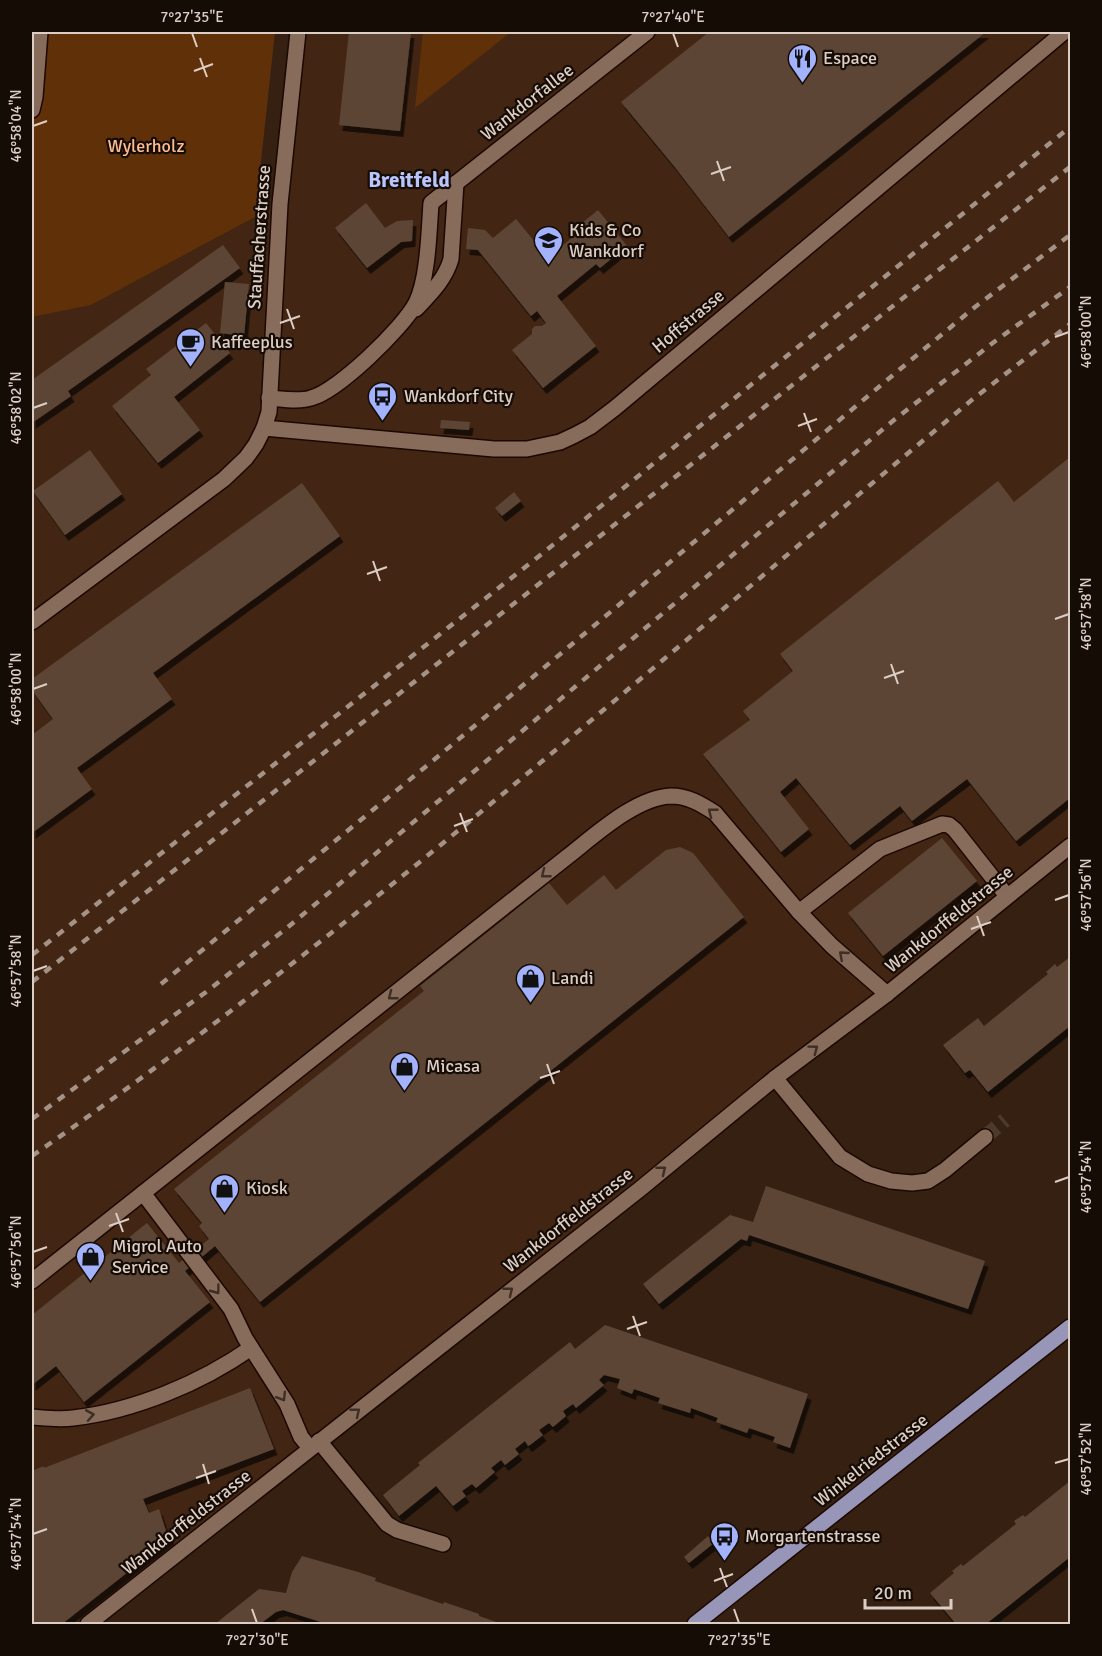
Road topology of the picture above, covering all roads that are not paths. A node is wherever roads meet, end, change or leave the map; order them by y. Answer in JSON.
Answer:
{"nodes":[{"id":1,"x":40,"y":32,"type":"edge"},
{"id":2,"x":298,"y":32,"type":"edge"},
{"id":3,"x":647,"y":32,"type":"edge"},
{"id":4,"x":1064,"y":32,"type":"edge"},
{"id":5,"x":32,"y":110,"type":"edge"},
{"id":6,"x":456,"y":183,"type":"junction"},
{"id":7,"x":404,"y":322,"type":"junction"},
{"id":8,"x":269,"y":398,"type":"junction"},
{"id":9,"x":264,"y":428,"type":"junction"},
{"id":10,"x":32,"y":622,"type":"edge"},
{"id":11,"x":1071,"y":846,"type":"edge"},
{"id":12,"x":1007,"y":896,"type":"junction"},
{"id":13,"x":799,"y":912,"type":"junction"},
{"id":14,"x":887,"y":994,"type":"junction"},
{"id":15,"x":775,"y":1078,"type":"junction"},
{"id":16,"x":985,"y":1137,"type":"tunnel mouth"},
{"id":17,"x":143,"y":1193,"type":"junction"},
{"id":18,"x":32,"y":1281,"type":"edge"},
{"id":19,"x":1071,"y":1327,"type":"edge"},
{"id":20,"x":251,"y":1348,"type":"junction"},
{"id":21,"x":32,"y":1417,"type":"edge"},
{"id":22,"x":315,"y":1445,"type":"junction"},
{"id":23,"x":444,"y":1544,"type":"dead end"},
{"id":24,"x":88,"y":1624,"type":"edge"},
{"id":25,"x":695,"y":1624,"type":"edge"}],
"edges":[{"from":1,"to":5,"type":"street"},
{"from":2,"to":8,"type":"street","name":"Stauffacherstrasse"},
{"from":3,"to":6,"type":"street","name":"Wankdorfallee"},
{"from":4,"to":9,"type":"street","name":"Hoffstrasse"},
{"from":6,"to":7,"type":"street"},
{"from":6,"to":7,"type":"street","name":"Wankdorfallee"},
{"from":7,"to":8,"type":"street"},
{"from":8,"to":9,"type":"street","name":"Stauffacherstrasse"},
{"from":9,"to":10,"type":"street","name":"Stauffacherstrasse"},
{"from":11,"to":12,"type":"street","name":"Wankdorffeldstrasse"},
{"from":12,"to":13,"type":"street"},
{"from":12,"to":14,"type":"street","name":"Wankdorffeldstrasse"},
{"from":14,"to":13,"type":"street","one_way":true},
{"from":13,"to":17,"type":"street","one_way":true},
{"from":15,"to":14,"type":"street","name":"Wankdorffeldstrasse","one_way":true},
{"from":15,"to":16,"type":"street"},
{"from":22,"to":15,"type":"street","name":"Wankdorffeldstrasse","one_way":true},
{"from":17,"to":18,"type":"street"},
{"from":17,"to":20,"type":"street","one_way":true},
{"from":19,"to":25,"type":"main road","name":"Winkelriedstrasse"},
{"from":21,"to":20,"type":"street","one_way":true},
{"from":20,"to":22,"type":"street","one_way":true},
{"from":22,"to":23,"type":"street"},
{"from":22,"to":24,"type":"street","name":"Wankdorffeldstrasse"}]}
